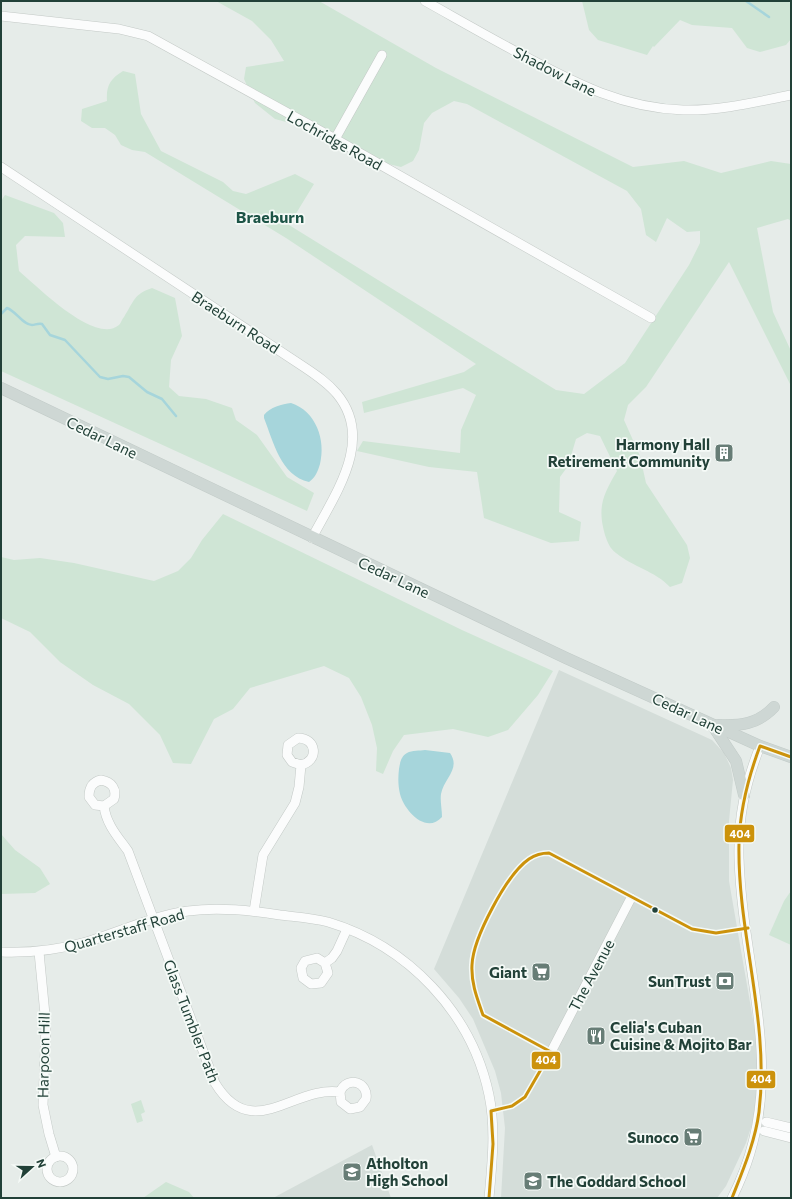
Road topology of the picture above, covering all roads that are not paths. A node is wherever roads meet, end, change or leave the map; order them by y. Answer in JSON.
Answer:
{"nodes":[{"id":1,"x":425,"y":1,"type":"edge"},
{"id":2,"x":1,"y":16,"type":"edge"},
{"id":3,"x":382,"y":55,"type":"dead end"},
{"id":4,"x":791,"y":95,"type":"edge"},
{"id":5,"x":335,"y":139,"type":"junction"},
{"id":6,"x":1,"y":167,"type":"edge"},
{"id":7,"x":651,"y":318,"type":"dead end"},
{"id":8,"x":1,"y":388,"type":"edge"},
{"id":9,"x":312,"y":538,"type":"junction"},
{"id":10,"x":774,"y":707,"type":"dead end"},
{"id":11,"x":712,"y":724,"type":"junction"},
{"id":12,"x":760,"y":746,"type":"junction"},
{"id":13,"x":791,"y":757,"type":"edge"},
{"id":14,"x":300,"y":765,"type":"dead end"},
{"id":15,"x":744,"y":795,"type":"junction"},
{"id":16,"x":104,"y":806,"type":"dead end"},
{"id":17,"x":631,"y":898,"type":"dead end"},
{"id":18,"x":254,"y":911,"type":"junction"},
{"id":19,"x":154,"y":919,"type":"junction"},
{"id":20,"x":346,"y":930,"type":"junction"},
{"id":21,"x":1,"y":952,"type":"edge"},
{"id":22,"x":39,"y":952,"type":"junction"},
{"id":23,"x":325,"y":963,"type":"dead end"},
{"id":24,"x":770,"y":1043,"type":"dead end"},
{"id":25,"x":551,"y":1052,"type":"dead end"},
{"id":26,"x":340,"y":1092,"type":"dead end"},
{"id":27,"x":769,"y":1105,"type":"dead end"},
{"id":28,"x":766,"y":1122,"type":"junction"},
{"id":29,"x":791,"y":1128,"type":"edge"},
{"id":30,"x":764,"y":1131,"type":"junction"},
{"id":31,"x":791,"y":1138,"type":"edge"},
{"id":32,"x":56,"y":1156,"type":"dead end"},
{"id":33,"x":489,"y":1198,"type":"edge"},
{"id":34,"x":732,"y":1198,"type":"edge"}],
"edges":[{"from":1,"to":4,"type":"street","name":"Shadow Lane"},
{"from":2,"to":5,"type":"street","name":"Lochridge Road"},
{"from":3,"to":5,"type":"street"},
{"from":5,"to":7,"type":"street","name":"Lochridge Road"},
{"from":6,"to":9,"type":"street","name":"Braeburn Road"},
{"from":8,"to":9,"type":"main road","name":"Cedar Lane"},
{"from":9,"to":11,"type":"main road","name":"Cedar Lane"},
{"from":10,"to":11,"type":"main road"},
{"from":11,"to":12,"type":"main road","name":"Cedar Lane"},
{"from":11,"to":15,"type":"main road"},
{"from":12,"to":13,"type":"main road","name":"Cedar Lane"},
{"from":12,"to":15,"type":"street"},
{"from":14,"to":18,"type":"street"},
{"from":15,"to":24,"type":"street"},
{"from":16,"to":19,"type":"street","name":"Glass Tumbler Path"},
{"from":17,"to":25,"type":"street","name":"The Avenue"},
{"from":18,"to":19,"type":"street","name":"Quarterstaff Road"},
{"from":18,"to":20,"type":"street","name":"Quarterstaff Road"},
{"from":19,"to":22,"type":"street","name":"Quarterstaff Road"},
{"from":19,"to":26,"type":"street","name":"Glass Tumbler Path"},
{"from":20,"to":23,"type":"street"},
{"from":20,"to":33,"type":"street","name":"Quarterstaff Road"},
{"from":21,"to":22,"type":"street","name":"Quarterstaff Road"},
{"from":22,"to":32,"type":"street","name":"Harpoon Hill"},
{"from":27,"to":28,"type":"street"},
{"from":28,"to":29,"type":"street"},
{"from":28,"to":30,"type":"street"},
{"from":30,"to":31,"type":"street"},
{"from":30,"to":34,"type":"street"}]}
